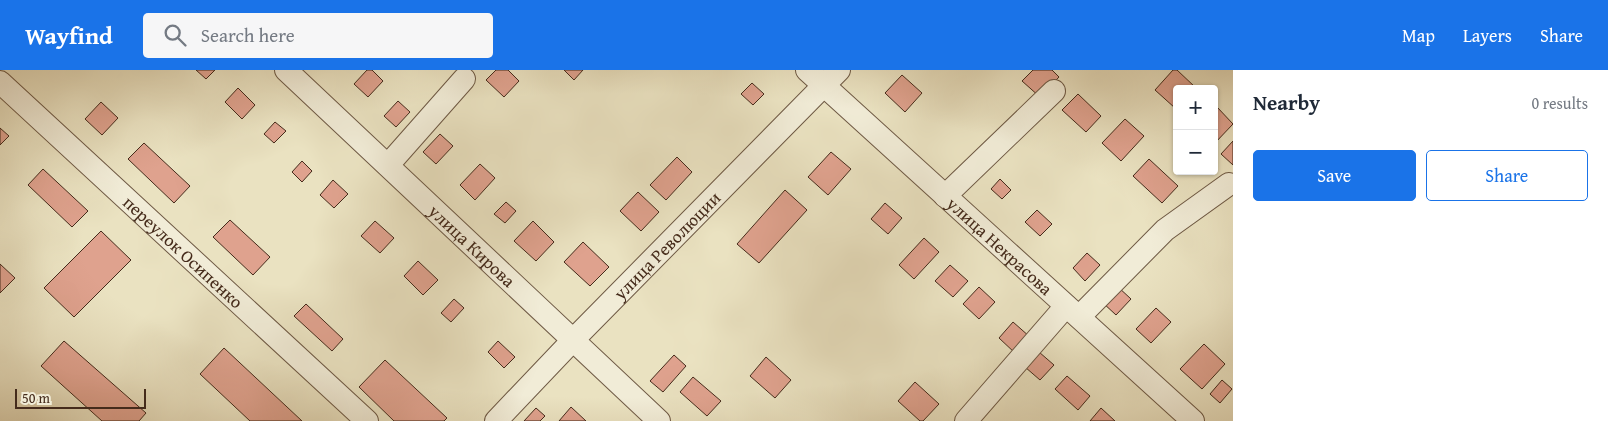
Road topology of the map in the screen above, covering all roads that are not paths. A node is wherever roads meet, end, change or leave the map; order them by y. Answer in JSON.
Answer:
{"nodes":[{"id":1,"x":286,"y":70,"type":"edge"},
{"id":2,"x":807,"y":70,"type":"edge"},
{"id":3,"x":831,"y":78,"type":"edge"},
{"id":4,"x":464,"y":79,"type":"dead end"},
{"id":5,"x":0,"y":82,"type":"edge"},
{"id":6,"x":1054,"y":91,"type":"dead end"},
{"id":7,"x":388,"y":165,"type":"junction"},
{"id":8,"x":1229,"y":184,"type":"dead end"},
{"id":9,"x":945,"y":196,"type":"junction"},
{"id":10,"x":1073,"y":311,"type":"junction"},
{"id":11,"x":574,"y":338,"type":"junction"},
{"id":12,"x":367,"y":421,"type":"edge"},
{"id":13,"x":496,"y":421,"type":"edge"},
{"id":14,"x":659,"y":421,"type":"edge"},
{"id":15,"x":966,"y":421,"type":"edge"},
{"id":16,"x":1193,"y":421,"type":"edge"}],
"edges":[{"from":1,"to":7,"type":"street","name":"улица Кирова"},
{"from":2,"to":3,"type":"street","name":"улица Некрасова"},
{"from":3,"to":9,"type":"street","name":"улица Некрасова"},
{"from":3,"to":11,"type":"street","name":"улица Революции"},
{"from":4,"to":7,"type":"street"},
{"from":5,"to":12,"type":"street","name":"переулок Осипенко"},
{"from":6,"to":9,"type":"street"},
{"from":7,"to":11,"type":"street","name":"улица Кирова"},
{"from":8,"to":10,"type":"street"},
{"from":9,"to":10,"type":"street","name":"улица Некрасова"},
{"from":10,"to":15,"type":"street"},
{"from":10,"to":16,"type":"street","name":"улица Некрасова"},
{"from":11,"to":13,"type":"street","name":"улица Революции"},
{"from":11,"to":14,"type":"street","name":"улица Кирова"}]}
